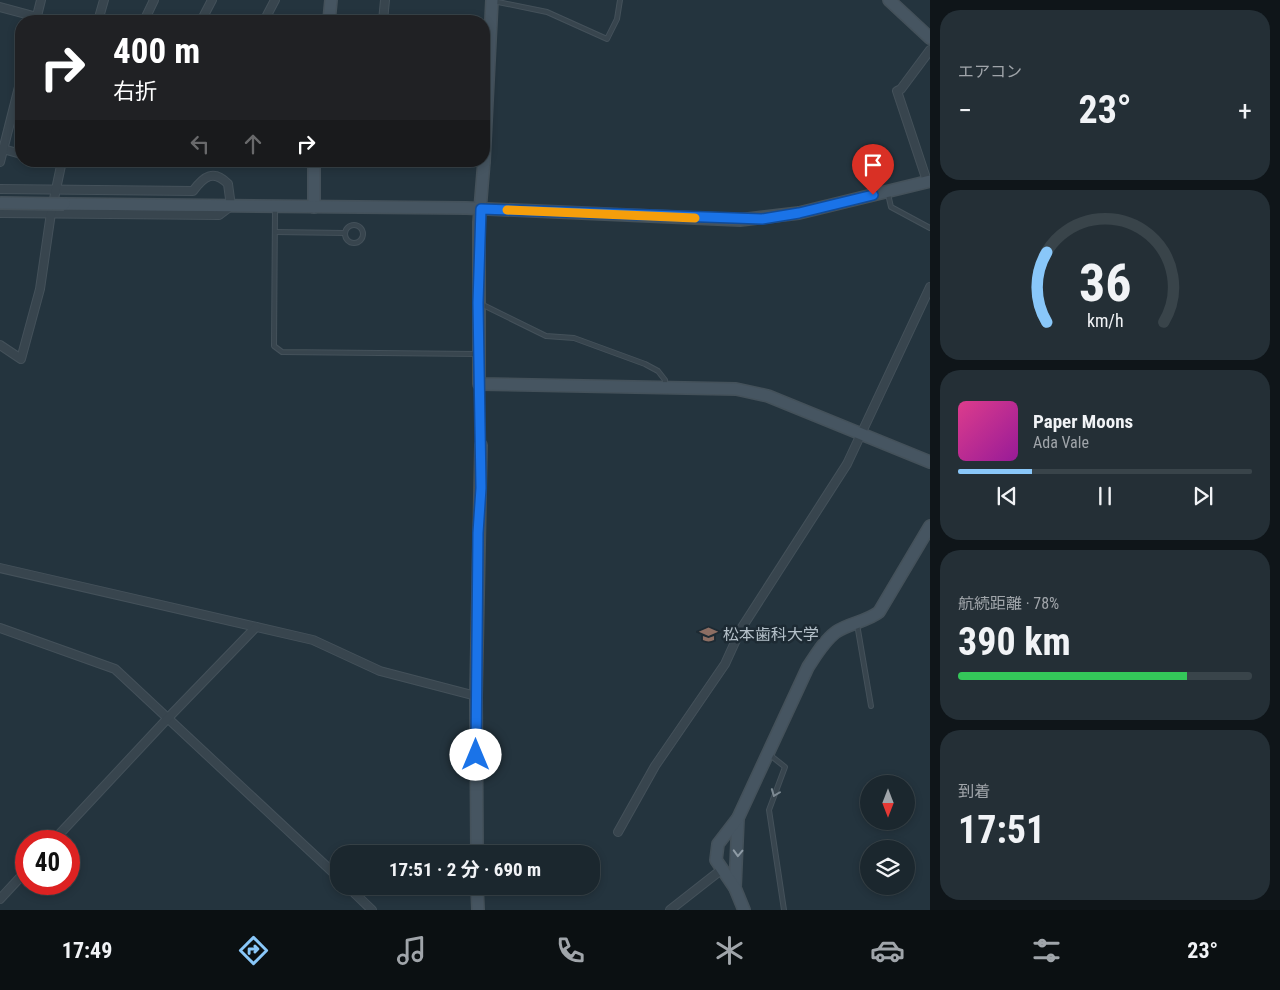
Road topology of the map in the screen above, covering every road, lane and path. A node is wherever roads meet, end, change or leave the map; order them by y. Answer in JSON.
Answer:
{"nodes":[{"id":1,"x":41,"y":0,"type":"edge"},
{"id":2,"x":104,"y":0,"type":"edge"},
{"id":3,"x":154,"y":0,"type":"edge"},
{"id":4,"x":212,"y":0,"type":"edge"},
{"id":5,"x":274,"y":0,"type":"edge"},
{"id":6,"x":331,"y":0,"type":"edge"},
{"id":7,"x":385,"y":0,"type":"edge"},
{"id":8,"x":492,"y":0,"type":"edge"},
{"id":9,"x":620,"y":0,"type":"edge"},
{"id":10,"x":889,"y":0,"type":"edge"},
{"id":11,"x":0,"y":7,"type":"edge"},
{"id":12,"x":24,"y":15,"type":"edge"},
{"id":13,"x":37,"y":15,"type":"edge"},
{"id":14,"x":100,"y":15,"type":"edge"},
{"id":15,"x":147,"y":15,"type":"edge"},
{"id":16,"x":204,"y":15,"type":"edge"},
{"id":17,"x":267,"y":15,"type":"edge"},
{"id":18,"x":330,"y":15,"type":"edge"},
{"id":19,"x":384,"y":15,"type":"edge"},
{"id":20,"x":930,"y":38,"type":"edge"},
{"id":21,"x":490,"y":40,"type":"edge"},
{"id":22,"x":930,"y":50,"type":"edge"},
{"id":23,"x":15,"y":102,"type":"edge"},
{"id":24,"x":3,"y":149,"type":"junction"},
{"id":25,"x":15,"y":152,"type":"edge"},
{"id":26,"x":0,"y":162,"type":"edge"},
{"id":27,"x":61,"y":167,"type":"edge"},
{"id":28,"x":314,"y":167,"type":"edge"},
{"id":29,"x":484,"y":167,"type":"edge"},
{"id":30,"x":929,"y":181,"type":"edge"},
{"id":31,"x":0,"y":189,"type":"edge"},
{"id":32,"x":57,"y":190,"type":"junction"},
{"id":33,"x":888,"y":192,"type":"junction"},
{"id":34,"x":0,"y":203,"type":"edge"},
{"id":35,"x":231,"y":206,"type":"junction"},
{"id":36,"x":275,"y":206,"type":"junction"},
{"id":37,"x":314,"y":207,"type":"junction"},
{"id":38,"x":481,"y":209,"type":"junction"},
{"id":39,"x":0,"y":213,"type":"edge"},
{"id":40,"x":51,"y":213,"type":"junction"},
{"id":41,"x":930,"y":228,"type":"edge"},
{"id":42,"x":275,"y":232,"type":"junction"},
{"id":43,"x":345,"y":233,"type":"junction"},
{"id":44,"x":930,"y":287,"type":"edge"},
{"id":45,"x":478,"y":303,"type":"junction"},
{"id":46,"x":0,"y":346,"type":"edge"},
{"id":47,"x":478,"y":354,"type":"junction"},
{"id":48,"x":479,"y":384,"type":"junction"},
{"id":49,"x":665,"y":388,"type":"junction"},
{"id":50,"x":862,"y":433,"type":"junction"},
{"id":51,"x":480,"y":445,"type":"joint"},
{"id":52,"x":930,"y":462,"type":"edge"},
{"id":53,"x":930,"y":526,"type":"edge"},
{"id":54,"x":0,"y":568,"type":"edge"},
{"id":55,"x":857,"y":624,"type":"junction"},
{"id":56,"x":256,"y":627,"type":"junction"},
{"id":57,"x":0,"y":628,"type":"edge"},
{"id":58,"x":476,"y":696,"type":"junction"},
{"id":59,"x":871,"y":706,"type":"dead end"},
{"id":60,"x":168,"y":718,"type":"junction"},
{"id":61,"x":768,"y":754,"type":"junction"},
{"id":62,"x":738,"y":818,"type":"junction"},
{"id":63,"x":63,"y":830,"type":"edge"},
{"id":64,"x":618,"y":832,"type":"dead end"},
{"id":65,"x":477,"y":845,"type":"edge"},
{"id":66,"x":330,"y":870,"type":"edge"},
{"id":67,"x":721,"y":870,"type":"junction"},
{"id":68,"x":15,"y":883,"type":"edge"},
{"id":69,"x":736,"y":888,"type":"junction"},
{"id":70,"x":356,"y":895,"type":"edge"},
{"id":71,"x":477,"y":895,"type":"edge"},
{"id":72,"x":0,"y":899,"type":"edge"},
{"id":73,"x":372,"y":910,"type":"edge"},
{"id":74,"x":478,"y":910,"type":"edge"},
{"id":75,"x":670,"y":910,"type":"edge"},
{"id":76,"x":744,"y":910,"type":"edge"},
{"id":77,"x":784,"y":910,"type":"edge"}],
"edges":[{"from":1,"to":13,"type":"street"},
{"from":2,"to":14,"type":"street"},
{"from":3,"to":15,"type":"street"},
{"from":4,"to":16,"type":"street"},
{"from":5,"to":17,"type":"street"},
{"from":6,"to":18,"type":"street"},
{"from":7,"to":19,"type":"street"},
{"from":8,"to":9,"type":"lane"},
{"from":8,"to":21,"type":"street"},
{"from":10,"to":20,"type":"street"},
{"from":11,"to":12,"type":"street"},
{"from":22,"to":30,"type":"street"},
{"from":23,"to":24,"type":"street"},
{"from":24,"to":25,"type":"street"},
{"from":24,"to":26,"type":"street"},
{"from":27,"to":32,"type":"street"},
{"from":28,"to":37,"type":"street"},
{"from":29,"to":38,"type":"street"},
{"from":30,"to":33,"type":"street"},
{"from":31,"to":32,"type":"street"},
{"from":32,"to":35,"type":"street"},
{"from":32,"to":40,"type":"street"},
{"from":33,"to":38,"type":"street"},
{"from":33,"to":41,"type":"lane"},
{"from":34,"to":35,"type":"street","bridge":true},
{"from":35,"to":36,"type":"street"},
{"from":35,"to":40,"type":"street"},
{"from":36,"to":37,"type":"street"},
{"from":36,"to":42,"type":"lane"},
{"from":37,"to":38,"type":"street"},
{"from":38,"to":45,"type":"street"},
{"from":39,"to":40,"type":"street"},
{"from":40,"to":46,"type":"street"},
{"from":42,"to":43,"type":"lane"},
{"from":42,"to":47,"type":"lane"},
{"from":43,"to":43,"type":"lane"},
{"from":44,"to":50,"type":"street"},
{"from":45,"to":47,"type":"street"},
{"from":45,"to":49,"type":"lane"},
{"from":47,"to":48,"type":"street"},
{"from":48,"to":49,"type":"street"},
{"from":48,"to":51,"type":"street"},
{"from":49,"to":50,"type":"street"},
{"from":50,"to":52,"type":"street"},
{"from":50,"to":64,"type":"street"},
{"from":51,"to":58,"type":"street"},
{"from":53,"to":55,"type":"street"},
{"from":54,"to":56,"type":"street"},
{"from":55,"to":59,"type":"lane"},
{"from":55,"to":61,"type":"street"},
{"from":56,"to":58,"type":"street"},
{"from":56,"to":60,"type":"street"},
{"from":57,"to":60,"type":"street"},
{"from":58,"to":65,"type":"street"},
{"from":60,"to":63,"type":"street"},
{"from":60,"to":66,"type":"street"},
{"from":61,"to":62,"type":"street"},
{"from":61,"to":77,"type":"lane","one_way":true},
{"from":62,"to":67,"type":"street"},
{"from":62,"to":69,"type":"street","one_way":true},
{"from":67,"to":69,"type":"street"},
{"from":67,"to":75,"type":"street"},
{"from":68,"to":72,"type":"street"},
{"from":69,"to":76,"type":"street"},
{"from":70,"to":73,"type":"street"},
{"from":71,"to":74,"type":"street"}]}
